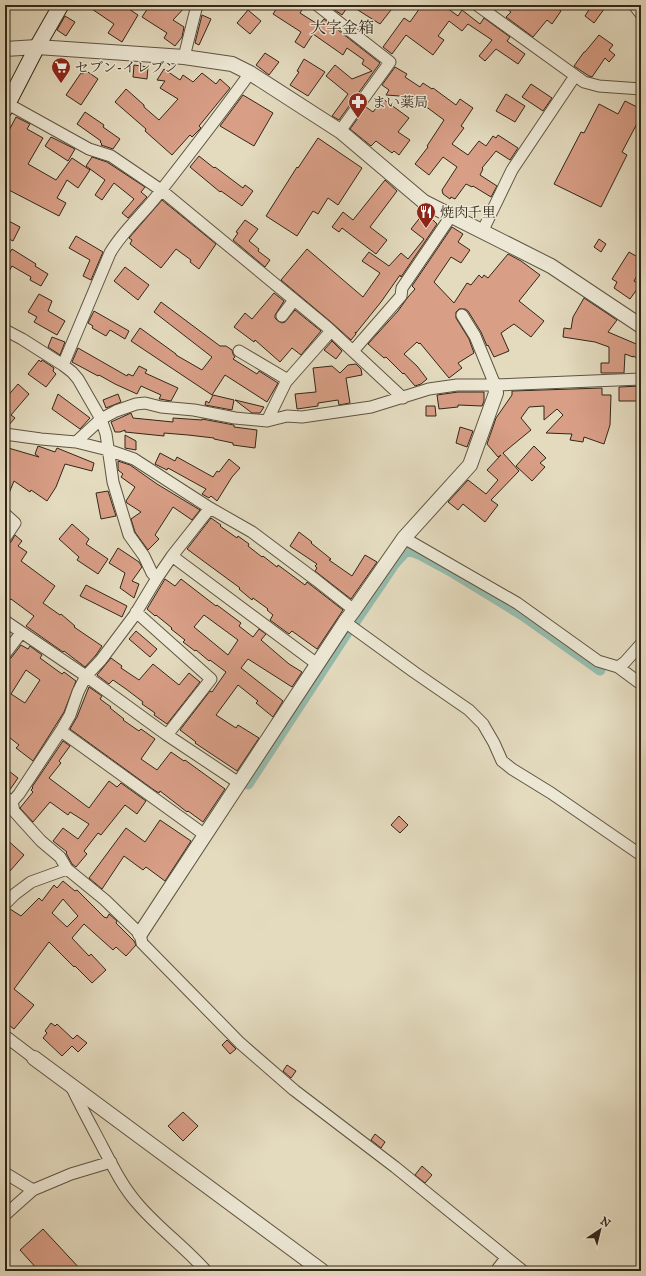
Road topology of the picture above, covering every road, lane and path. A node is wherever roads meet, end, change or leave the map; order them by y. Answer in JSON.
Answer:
{"nodes":[{"id":1,"x":61,"y":5,"type":"edge"},
{"id":2,"x":197,"y":5,"type":"edge"},
{"id":3,"x":317,"y":5,"type":"edge"},
{"id":4,"x":477,"y":5,"type":"edge"},
{"id":5,"x":634,"y":5,"type":"edge"},
{"id":6,"x":641,"y":14,"type":"edge"},
{"id":7,"x":37,"y":47,"type":"junction"},
{"id":8,"x":5,"y":49,"type":"edge"},
{"id":9,"x":184,"y":57,"type":"junction"},
{"id":10,"x":250,"y":73,"type":"junction"},
{"id":11,"x":575,"y":76,"type":"junction"},
{"id":12,"x":641,"y":89,"type":"edge"},
{"id":13,"x":6,"y":107,"type":"edge"},
{"id":14,"x":340,"y":131,"type":"junction"},
{"id":15,"x":161,"y":190,"type":"junction"},
{"id":16,"x":451,"y":216,"type":"junction"},
{"id":17,"x":482,"y":232,"type":"junction"},
{"id":18,"x":294,"y":300,"type":"junction"},
{"id":19,"x":462,"y":315,"type":"dead end"},
{"id":20,"x":282,"y":316,"type":"dead end"},
{"id":21,"x":641,"y":326,"type":"edge"},
{"id":22,"x":5,"y":330,"type":"edge"},
{"id":23,"x":331,"y":331,"type":"junction"},
{"id":24,"x":239,"y":351,"type":"dead end"},
{"id":25,"x":353,"y":351,"type":"junction"},
{"id":26,"x":63,"y":365,"type":"junction"},
{"id":27,"x":641,"y":379,"type":"edge"},
{"id":28,"x":288,"y":380,"type":"junction"},
{"id":29,"x":495,"y":385,"type":"junction"},
{"id":30,"x":403,"y":398,"type":"junction"},
{"id":31,"x":101,"y":419,"type":"junction"},
{"id":32,"x":267,"y":421,"type":"junction"},
{"id":33,"x":5,"y":434,"type":"edge"},
{"id":34,"x":76,"y":442,"type":"junction"},
{"id":35,"x":108,"y":450,"type":"junction"},
{"id":36,"x":210,"y":508,"type":"junction"},
{"id":37,"x":5,"y":514,"type":"edge"},
{"id":38,"x":5,"y":538,"type":"edge"},
{"id":39,"x":404,"y":538,"type":"junction"},
{"id":40,"x":172,"y":556,"type":"junction"},
{"id":41,"x":157,"y":578,"type":"junction"},
{"id":42,"x":354,"y":610,"type":"junction"},
{"id":43,"x":136,"y":612,"type":"junction"},
{"id":44,"x":5,"y":621,"type":"edge"},
{"id":45,"x":345,"y":622,"type":"junction"},
{"id":46,"x":21,"y":633,"type":"junction"},
{"id":47,"x":641,"y":644,"type":"edge"},
{"id":48,"x":5,"y":654,"type":"edge"},
{"id":49,"x":317,"y":664,"type":"junction"},
{"id":50,"x":618,"y":667,"type":"junction"},
{"id":51,"x":86,"y":676,"type":"junction"},
{"id":52,"x":641,"y":684,"type":"edge"},
{"id":53,"x":61,"y":731,"type":"junction"},
{"id":54,"x":167,"y":736,"type":"junction"},
{"id":55,"x":238,"y":783,"type":"junction"},
{"id":56,"x":7,"y":802,"type":"edge"},
{"id":57,"x":204,"y":835,"type":"junction"},
{"id":58,"x":641,"y":855,"type":"edge"},
{"id":59,"x":67,"y":869,"type":"junction"},
{"id":60,"x":5,"y":904,"type":"edge"},
{"id":61,"x":141,"y":938,"type":"junction"},
{"id":62,"x":5,"y":1036,"type":"edge"},
{"id":63,"x":34,"y":1058,"type":"joint"},
{"id":64,"x":71,"y":1085,"type":"junction"},
{"id":65,"x":111,"y":1162,"type":"junction"},
{"id":66,"x":5,"y":1173,"type":"edge"},
{"id":67,"x":33,"y":1190,"type":"junction"},
{"id":68,"x":5,"y":1215,"type":"edge"},
{"id":69,"x":506,"y":1258,"type":"junction"},
{"id":70,"x":206,"y":1271,"type":"edge"},
{"id":71,"x":322,"y":1271,"type":"edge"},
{"id":72,"x":496,"y":1271,"type":"edge"},
{"id":73,"x":523,"y":1271,"type":"edge"}],
"edges":[{"from":1,"to":7,"type":"main road"},
{"from":2,"to":9,"type":"street"},
{"from":3,"to":14,"type":"street"},
{"from":4,"to":11,"type":"street"},
{"from":5,"to":6,"type":"street"},
{"from":7,"to":8,"type":"street"},
{"from":7,"to":9,"type":"street"},
{"from":7,"to":13,"type":"main road"},
{"from":9,"to":10,"type":"street"},
{"from":10,"to":14,"type":"street"},
{"from":10,"to":15,"type":"street"},
{"from":11,"to":12,"type":"street"},
{"from":11,"to":17,"type":"street"},
{"from":13,"to":15,"type":"street"},
{"from":14,"to":16,"type":"street"},
{"from":15,"to":18,"type":"street"},
{"from":15,"to":26,"type":"street"},
{"from":16,"to":17,"type":"street"},
{"from":16,"to":25,"type":"street"},
{"from":17,"to":21,"type":"street"},
{"from":18,"to":20,"type":"street"},
{"from":18,"to":23,"type":"street"},
{"from":19,"to":29,"type":"street"},
{"from":22,"to":26,"type":"street"},
{"from":23,"to":25,"type":"street"},
{"from":23,"to":28,"type":"street"},
{"from":24,"to":28,"type":"street"},
{"from":25,"to":30,"type":"street"},
{"from":26,"to":31,"type":"street"},
{"from":27,"to":29,"type":"street"},
{"from":28,"to":32,"type":"street"},
{"from":29,"to":30,"type":"street"},
{"from":29,"to":39,"type":"street"},
{"from":30,"to":32,"type":"street"},
{"from":31,"to":32,"type":"street"},
{"from":31,"to":34,"type":"street"},
{"from":31,"to":35,"type":"street"},
{"from":33,"to":34,"type":"street"},
{"from":34,"to":35,"type":"street"},
{"from":35,"to":36,"type":"street"},
{"from":35,"to":41,"type":"street"},
{"from":36,"to":40,"type":"street"},
{"from":36,"to":42,"type":"street"},
{"from":37,"to":38,"type":"street"},
{"from":39,"to":42,"type":"street"},
{"from":39,"to":50,"type":"street"},
{"from":40,"to":41,"type":"street"},
{"from":40,"to":49,"type":"street"},
{"from":41,"to":43,"type":"street"},
{"from":42,"to":45,"type":"street"},
{"from":43,"to":51,"type":"street"},
{"from":43,"to":54,"type":"street"},
{"from":44,"to":46,"type":"street"},
{"from":45,"to":49,"type":"street"},
{"from":45,"to":58,"type":"street"},
{"from":46,"to":48,"type":"street"},
{"from":46,"to":51,"type":"street"},
{"from":47,"to":50,"type":"street"},
{"from":49,"to":55,"type":"street"},
{"from":50,"to":52,"type":"street"},
{"from":51,"to":53,"type":"street"},
{"from":51,"to":54,"type":"street"},
{"from":53,"to":56,"type":"street"},
{"from":53,"to":57,"type":"street"},
{"from":54,"to":55,"type":"street"},
{"from":55,"to":57,"type":"street"},
{"from":56,"to":59,"type":"street"},
{"from":57,"to":61,"type":"street"},
{"from":59,"to":60,"type":"street"},
{"from":59,"to":61,"type":"street"},
{"from":61,"to":69,"type":"street"},
{"from":62,"to":63,"type":"street"},
{"from":63,"to":64,"type":"street"},
{"from":64,"to":65,"type":"street"},
{"from":64,"to":71,"type":"street"},
{"from":65,"to":67,"type":"street"},
{"from":65,"to":70,"type":"street"},
{"from":66,"to":67,"type":"street"},
{"from":67,"to":68,"type":"street"},
{"from":69,"to":72,"type":"street"},
{"from":69,"to":73,"type":"street"}]}
